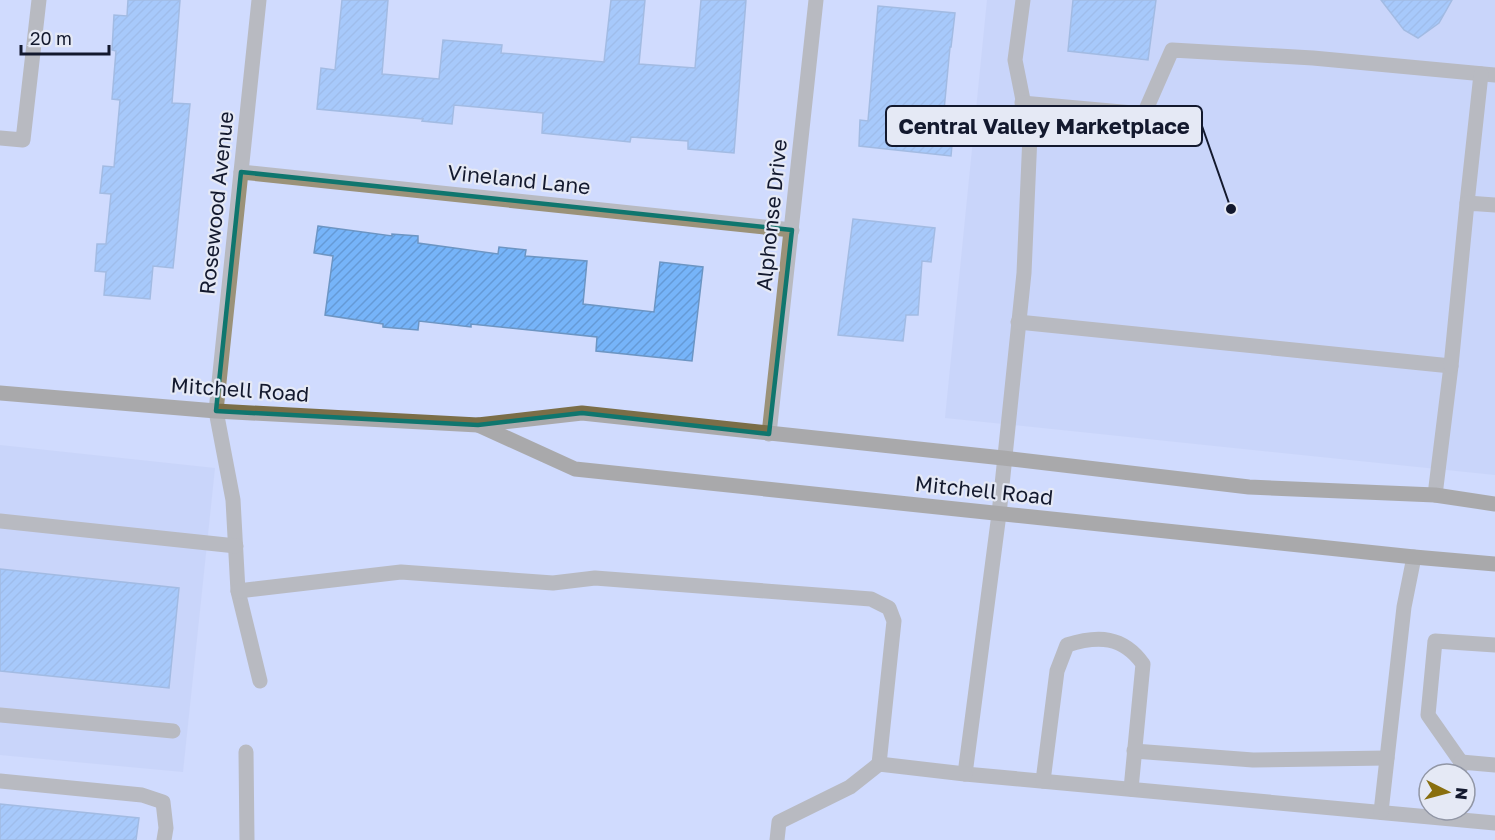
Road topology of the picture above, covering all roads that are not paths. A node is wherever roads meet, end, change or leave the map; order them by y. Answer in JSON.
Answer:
{"nodes":[{"id":1,"x":39,"y":0,"type":"edge"},
{"id":2,"x":259,"y":0,"type":"edge"},
{"id":3,"x":816,"y":0,"type":"edge"},
{"id":4,"x":1023,"y":0,"type":"edge"},
{"id":5,"x":1488,"y":74,"type":"edge"},
{"id":6,"x":1022,"y":103,"type":"junction"},
{"id":7,"x":0,"y":138,"type":"edge"},
{"id":8,"x":242,"y":172,"type":"junction"},
{"id":9,"x":1467,"y":203,"type":"junction"},
{"id":10,"x":1495,"y":205,"type":"edge"},
{"id":11,"x":792,"y":230,"type":"junction"},
{"id":12,"x":1018,"y":322,"type":"junction"},
{"id":13,"x":1451,"y":366,"type":"junction"},
{"id":14,"x":0,"y":393,"type":"edge"},
{"id":15,"x":216,"y":411,"type":"junction"},
{"id":16,"x":478,"y":425,"type":"junction"},
{"id":17,"x":769,"y":434,"type":"junction"},
{"id":18,"x":1003,"y":458,"type":"junction"},
{"id":19,"x":1435,"y":495,"type":"junction"},
{"id":20,"x":1495,"y":504,"type":"edge"},
{"id":21,"x":999,"y":514,"type":"junction"},
{"id":22,"x":0,"y":521,"type":"edge"},
{"id":23,"x":236,"y":546,"type":"junction"},
{"id":24,"x":1414,"y":558,"type":"junction"},
{"id":25,"x":1495,"y":564,"type":"edge"},
{"id":26,"x":238,"y":591,"type":"junction"},
{"id":27,"x":1495,"y":645,"type":"edge"},
{"id":28,"x":260,"y":681,"type":"dead end"},
{"id":29,"x":0,"y":714,"type":"edge"},
{"id":30,"x":173,"y":731,"type":"dead end"},
{"id":31,"x":1134,"y":751,"type":"junction"},
{"id":32,"x":246,"y":752,"type":"dead end"},
{"id":33,"x":1387,"y":758,"type":"junction"},
{"id":34,"x":1456,"y":762,"type":"edge"},
{"id":35,"x":879,"y":764,"type":"junction"},
{"id":36,"x":1495,"y":765,"type":"edge"},
{"id":37,"x":1477,"y":767,"type":"edge"},
{"id":38,"x":965,"y":774,"type":"junction"},
{"id":39,"x":0,"y":781,"type":"edge"},
{"id":40,"x":1043,"y":781,"type":"junction"},
{"id":41,"x":1131,"y":789,"type":"junction"},
{"id":42,"x":1381,"y":812,"type":"junction"},
{"id":43,"x":1417,"y":813,"type":"edge"},
{"id":44,"x":1477,"y":819,"type":"edge"},
{"id":45,"x":1495,"y":823,"type":"edge"},
{"id":46,"x":164,"y":840,"type":"edge"},
{"id":47,"x":247,"y":840,"type":"edge"},
{"id":48,"x":777,"y":840,"type":"edge"}],
"edges":[{"from":1,"to":7,"type":"street"},
{"from":2,"to":8,"type":"street","name":"Rosewood Avenue"},
{"from":3,"to":11,"type":"street","name":"Alphonse Drive"},
{"from":4,"to":6,"type":"street"},
{"from":5,"to":6,"type":"street"},
{"from":5,"to":9,"type":"street"},
{"from":6,"to":12,"type":"street"},
{"from":8,"to":11,"type":"street","name":"Vineland Lane"},
{"from":8,"to":15,"type":"street","name":"Rosewood Avenue"},
{"from":9,"to":10,"type":"street"},
{"from":9,"to":13,"type":"street"},
{"from":11,"to":17,"type":"street","name":"Alphonse Drive"},
{"from":12,"to":13,"type":"street"},
{"from":12,"to":18,"type":"street"},
{"from":13,"to":19,"type":"street"},
{"from":14,"to":15,"type":"main road","name":"Mitchell Road"},
{"from":15,"to":16,"type":"main road","name":"Mitchell Road"},
{"from":15,"to":23,"type":"street","name":"Rosewood Avenue"},
{"from":16,"to":17,"type":"main road","name":"Mitchell Road"},
{"from":16,"to":21,"type":"main road","name":"Mitchell Road"},
{"from":17,"to":18,"type":"main road","name":"Mitchell Road"},
{"from":18,"to":19,"type":"main road","name":"Mitchell Road"},
{"from":18,"to":21,"type":"street"},
{"from":19,"to":20,"type":"main road","name":"Mitchell Road"},
{"from":21,"to":24,"type":"main road","name":"Mitchell Road"},
{"from":21,"to":38,"type":"street"},
{"from":22,"to":23,"type":"street"},
{"from":23,"to":26,"type":"street","name":"Rosewood Avenue"},
{"from":24,"to":25,"type":"main road","name":"Mitchell Road"},
{"from":24,"to":33,"type":"street"},
{"from":26,"to":28,"type":"street","name":"Rosewood Avenue"},
{"from":26,"to":35,"type":"street"},
{"from":27,"to":34,"type":"street"},
{"from":29,"to":30,"type":"street"},
{"from":31,"to":33,"type":"street"},
{"from":31,"to":40,"type":"street"},
{"from":31,"to":41,"type":"street"},
{"from":32,"to":47,"type":"street"},
{"from":33,"to":42,"type":"street"},
{"from":35,"to":38,"type":"street"},
{"from":35,"to":48,"type":"street"},
{"from":36,"to":37,"type":"street"},
{"from":38,"to":40,"type":"street"},
{"from":39,"to":46,"type":"street"},
{"from":40,"to":41,"type":"street"},
{"from":41,"to":42,"type":"street"},
{"from":42,"to":43,"type":"street"},
{"from":44,"to":45,"type":"street"}]}
